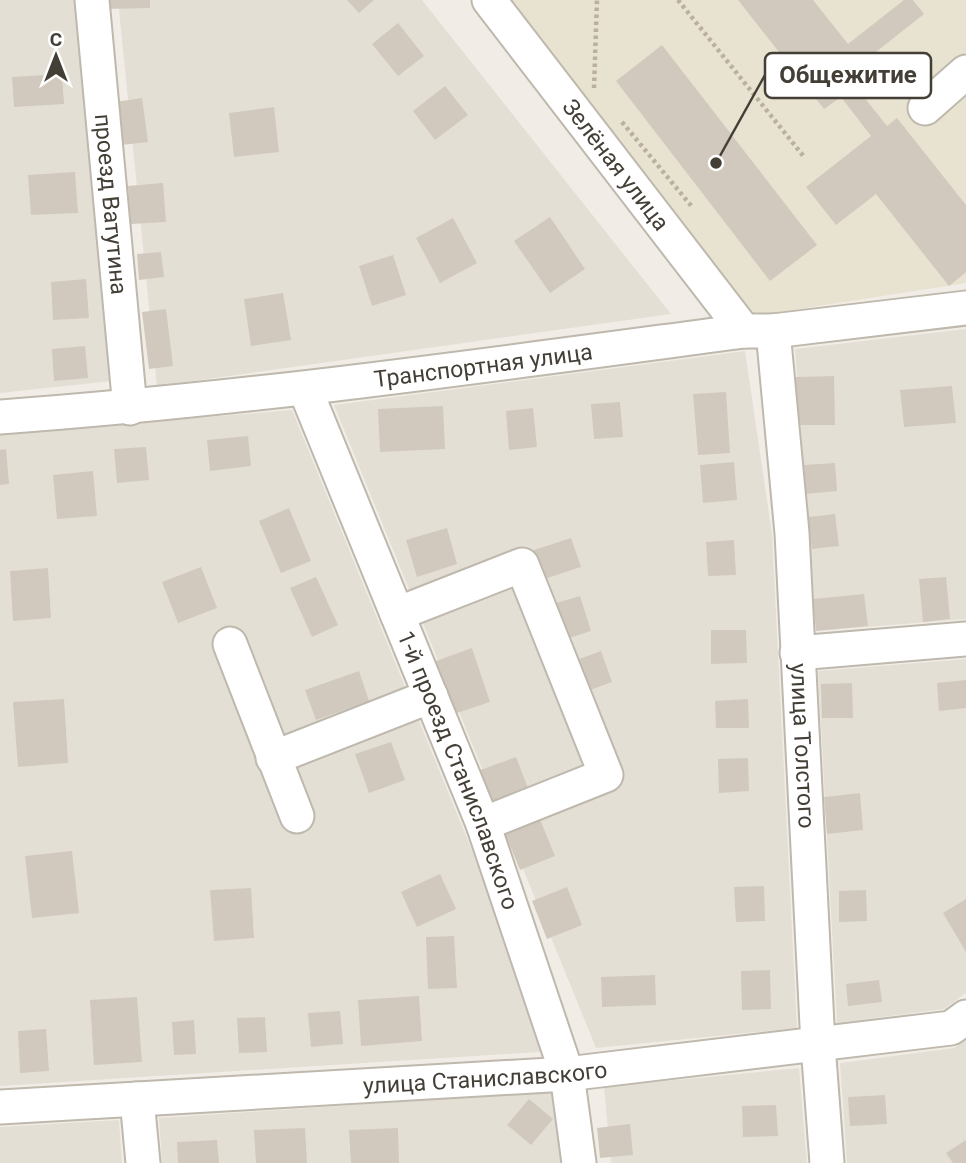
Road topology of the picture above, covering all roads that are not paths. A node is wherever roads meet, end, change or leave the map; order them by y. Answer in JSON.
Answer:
{"nodes":[{"id":1,"x":92,"y":0,"type":"edge"},
{"id":2,"x":489,"y":0,"type":"edge"},
{"id":3,"x":966,"y":72,"type":"edge"},
{"id":4,"x":925,"y":108,"type":"dead end"},
{"id":5,"x":966,"y":308,"type":"edge"},
{"id":6,"x":759,"y":331,"type":"junction"},
{"id":7,"x":305,"y":389,"type":"junction"},
{"id":8,"x":130,"y":408,"type":"junction"},
{"id":9,"x":0,"y":417,"type":"edge"},
{"id":10,"x":397,"y":614,"type":"junction"},
{"id":11,"x":966,"y":639,"type":"edge"},
{"id":12,"x":229,"y":644,"type":"dead end"},
{"id":13,"x":797,"y":653,"type":"junction"},
{"id":14,"x":431,"y":696,"type":"junction"},
{"id":15,"x":273,"y":758,"type":"junction"},
{"id":16,"x":297,"y":816,"type":"dead end"},
{"id":17,"x":483,"y":824,"type":"junction"},
{"id":18,"x":966,"y":1017,"type":"edge"},
{"id":19,"x":818,"y":1045,"type":"junction"},
{"id":20,"x":567,"y":1074,"type":"junction"},
{"id":21,"x":138,"y":1099,"type":"junction"},
{"id":22,"x":0,"y":1107,"type":"edge"},
{"id":23,"x":143,"y":1163,"type":"edge"},
{"id":24,"x":579,"y":1163,"type":"edge"},
{"id":25,"x":827,"y":1163,"type":"edge"}],
"edges":[{"from":1,"to":8,"type":"street","name":"проезд Ватутина"},
{"from":2,"to":6,"type":"street","name":"Зелёная улица"},
{"from":3,"to":4,"type":"street"},
{"from":5,"to":6,"type":"street","name":"Транспортная улица"},
{"from":6,"to":7,"type":"street","name":"Транспортная улица"},
{"from":6,"to":13,"type":"street","name":"улица Толстого"},
{"from":7,"to":8,"type":"street","name":"Транспортная улица"},
{"from":7,"to":10,"type":"street","name":"1-й проезд Станиславского"},
{"from":8,"to":9,"type":"street","name":"Транспортная улица"},
{"from":10,"to":14,"type":"street","name":"1-й проезд Станиславского"},
{"from":10,"to":17,"type":"street"},
{"from":11,"to":13,"type":"street"},
{"from":12,"to":15,"type":"street"},
{"from":13,"to":19,"type":"street","name":"улица Толстого"},
{"from":14,"to":15,"type":"street"},
{"from":14,"to":17,"type":"street","name":"1-й проезд Станиславского"},
{"from":15,"to":16,"type":"street"},
{"from":17,"to":20,"type":"street","name":"1-й проезд Станиславского"},
{"from":18,"to":19,"type":"street","name":"улица Станиславского"},
{"from":19,"to":20,"type":"street","name":"улица Станиславского"},
{"from":19,"to":25,"type":"street","name":"улица Толстого"},
{"from":20,"to":21,"type":"street","name":"улица Станиславского"},
{"from":20,"to":24,"type":"street","name":"1-й проезд Станиславского"},
{"from":21,"to":22,"type":"street","name":"улица Станиславского"},
{"from":21,"to":23,"type":"street"}]}
